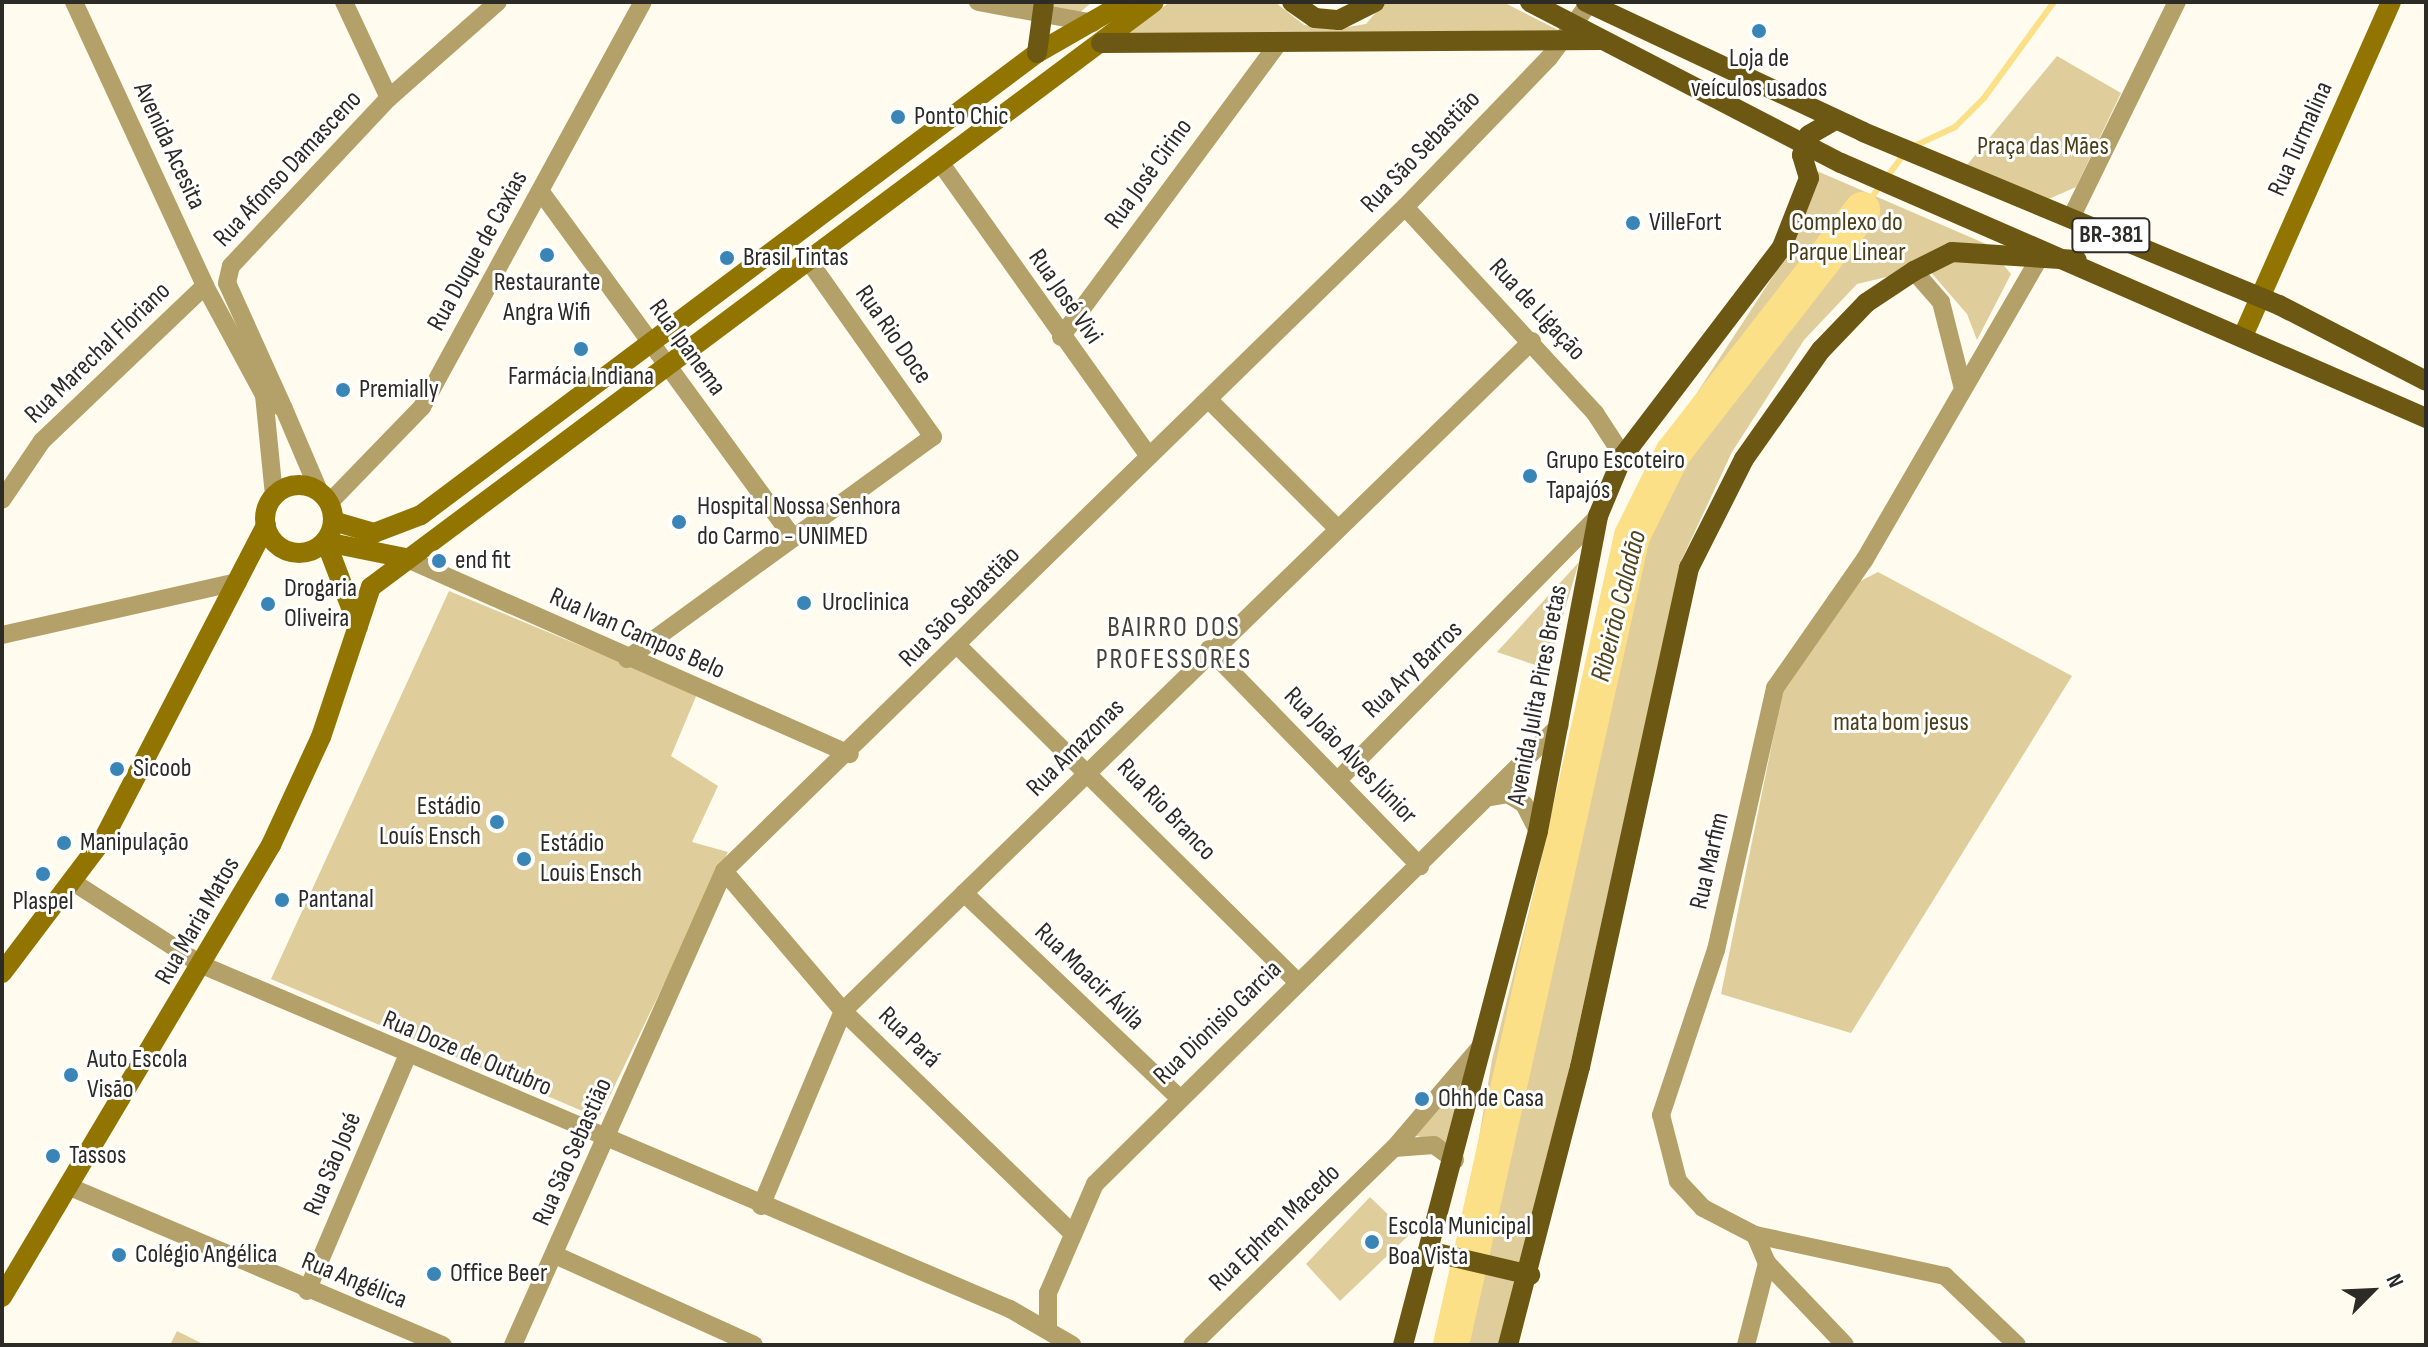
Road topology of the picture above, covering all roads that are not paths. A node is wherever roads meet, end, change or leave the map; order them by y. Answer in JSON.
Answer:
{"nodes":[{"id":1,"x":74,"y":2,"type":"edge"},
{"id":2,"x":344,"y":2,"type":"edge"},
{"id":3,"x":498,"y":2,"type":"edge"},
{"id":4,"x":643,"y":2,"type":"edge"},
{"id":5,"x":978,"y":2,"type":"edge"},
{"id":6,"x":1126,"y":2,"type":"edge"},
{"id":7,"x":1154,"y":2,"type":"edge"},
{"id":8,"x":1292,"y":2,"type":"edge"},
{"id":9,"x":1375,"y":2,"type":"edge"},
{"id":10,"x":1530,"y":2,"type":"edge"},
{"id":11,"x":1588,"y":2,"type":"edge"},
{"id":12,"x":2177,"y":2,"type":"edge"},
{"id":13,"x":2391,"y":2,"type":"edge"},
{"id":14,"x":1044,"y":8,"type":"edge"},
{"id":15,"x":1093,"y":23,"type":"junction"},
{"id":16,"x":1572,"y":31,"type":"junction"},
{"id":17,"x":1280,"y":41,"type":"junction"},
{"id":18,"x":1101,"y":43,"type":"junction"},
{"id":19,"x":1037,"y":53,"type":"junction"},
{"id":20,"x":389,"y":98,"type":"junction"},
{"id":21,"x":1835,"y":120,"type":"junction"},
{"id":22,"x":1803,"y":150,"type":"junction"},
{"id":23,"x":942,"y":165,"type":"junction"},
{"id":24,"x":541,"y":192,"type":"junction"},
{"id":25,"x":1405,"y":207,"type":"junction"},
{"id":26,"x":2071,"y":218,"type":"junction"},
{"id":27,"x":2019,"y":238,"type":"junction"},
{"id":28,"x":2040,"y":257,"type":"junction"},
{"id":29,"x":2077,"y":260,"type":"junction"},
{"id":30,"x":811,"y":264,"type":"junction"},
{"id":31,"x":1914,"y":271,"type":"junction"},
{"id":32,"x":205,"y":286,"type":"junction"},
{"id":33,"x":2260,"y":298,"type":"junction"},
{"id":34,"x":2243,"y":336,"type":"junction"},
{"id":35,"x":1061,"y":337,"type":"junction"},
{"id":36,"x":1532,"y":341,"type":"junction"},
{"id":37,"x":652,"y":343,"type":"junction"},
{"id":38,"x":671,"y":369,"type":"junction"},
{"id":39,"x":2426,"y":381,"type":"edge"},
{"id":40,"x":1962,"y":385,"type":"junction"},
{"id":41,"x":264,"y":395,"type":"junction"},
{"id":42,"x":1210,"y":401,"type":"junction"},
{"id":43,"x":284,"y":409,"type":"junction"},
{"id":44,"x":2426,"y":418,"type":"edge"},
{"id":45,"x":1149,"y":456,"type":"junction"},
{"id":46,"x":1623,"y":456,"type":"junction"},
{"id":47,"x":274,"y":495,"type":"junction"},
{"id":48,"x":2,"y":500,"type":"edge"},
{"id":49,"x":327,"y":505,"type":"junction"},
{"id":50,"x":1598,"y":516,"type":"junction"},
{"id":51,"x":266,"y":526,"type":"junction"},
{"id":52,"x":1335,"y":526,"type":"junction"},
{"id":53,"x":791,"y":535,"type":"junction"},
{"id":54,"x":326,"y":542,"type":"junction"},
{"id":55,"x":405,"y":558,"type":"junction"},
{"id":56,"x":238,"y":582,"type":"junction"},
{"id":57,"x":358,"y":626,"type":"junction"},
{"id":58,"x":2,"y":635,"type":"edge"},
{"id":59,"x":958,"y":646,"type":"junction"},
{"id":60,"x":1209,"y":649,"type":"junction"},
{"id":61,"x":627,"y":659,"type":"junction"},
{"id":62,"x":1560,"y":725,"type":"junction"},
{"id":63,"x":850,"y":754,"type":"junction"},
{"id":64,"x":1092,"y":771,"type":"junction"},
{"id":65,"x":1339,"y":779,"type":"junction"},
{"id":66,"x":1490,"y":797,"type":"junction"},
{"id":67,"x":1538,"y":831,"type":"junction"},
{"id":68,"x":1420,"y":866,"type":"junction"},
{"id":69,"x":724,"y":871,"type":"junction"},
{"id":70,"x":73,"y":882,"type":"junction"},
{"id":71,"x":964,"y":893,"type":"junction"},
{"id":72,"x":202,"y":965,"type":"junction"},
{"id":73,"x":2,"y":973,"type":"edge"},
{"id":74,"x":1298,"y":982,"type":"junction"},
{"id":75,"x":843,"y":1011,"type":"junction"},
{"id":76,"x":1485,"y":1042,"type":"junction"},
{"id":77,"x":407,"y":1057,"type":"junction"},
{"id":78,"x":1178,"y":1097,"type":"junction"},
{"id":79,"x":608,"y":1141,"type":"junction"},
{"id":80,"x":1394,"y":1148,"type":"junction"},
{"id":81,"x":1455,"y":1160,"type":"junction"},
{"id":82,"x":70,"y":1187,"type":"junction"},
{"id":83,"x":761,"y":1206,"type":"junction"},
{"id":84,"x":1070,"y":1231,"type":"junction"},
{"id":85,"x":1755,"y":1235,"type":"junction"},
{"id":86,"x":1428,"y":1251,"type":"junction"},
{"id":87,"x":555,"y":1255,"type":"junction"},
{"id":88,"x":1767,"y":1263,"type":"junction"},
{"id":89,"x":1530,"y":1275,"type":"junction"},
{"id":90,"x":307,"y":1291,"type":"junction"},
{"id":91,"x":2,"y":1297,"type":"edge"},
{"id":92,"x":1048,"y":1327,"type":"junction"},
{"id":93,"x":443,"y":1345,"type":"edge"},
{"id":94,"x":513,"y":1345,"type":"edge"},
{"id":95,"x":754,"y":1345,"type":"edge"},
{"id":96,"x":1072,"y":1345,"type":"edge"},
{"id":97,"x":1192,"y":1345,"type":"edge"},
{"id":98,"x":1403,"y":1345,"type":"edge"},
{"id":99,"x":1508,"y":1345,"type":"edge"},
{"id":100,"x":1746,"y":1345,"type":"edge"},
{"id":101,"x":1845,"y":1345,"type":"edge"},
{"id":102,"x":2017,"y":1345,"type":"edge"}],
"edges":[{"from":1,"to":32,"type":"street","name":"Avenida Acesita"},
{"from":2,"to":20,"type":"street"},
{"from":3,"to":20,"type":"street","name":"Rua Afonso Damasceno"},
{"from":4,"to":24,"type":"street","name":"Rua Duque de Caxias"},
{"from":5,"to":14,"type":"street"},
{"from":6,"to":15,"type":"main road"},
{"from":7,"to":18,"type":"main road","name":"Rua Maria Matos"},
{"from":8,"to":9,"type":"main road"},
{"from":10,"to":16,"type":"main road"},
{"from":11,"to":16,"type":"street","name":"Rua São Sebastião"},
{"from":11,"to":21,"type":"main road"},
{"from":12,"to":26,"type":"street"},
{"from":13,"to":33,"type":"main road","name":"Rua Turmalina"},
{"from":14,"to":15,"type":"street"},
{"from":14,"to":19,"type":"main road"},
{"from":15,"to":19,"type":"main road"},
{"from":16,"to":17,"type":"main road"},
{"from":16,"to":22,"type":"main road"},
{"from":16,"to":25,"type":"street","name":"Rua São Sebastião"},
{"from":17,"to":18,"type":"main road"},
{"from":17,"to":35,"type":"street","name":"Rua José Cirino"},
{"from":18,"to":23,"type":"main road","name":"Rua Maria Matos"},
{"from":19,"to":37,"type":"main road"},
{"from":20,"to":43,"type":"street","name":"Rua Afonso Damasceno"},
{"from":21,"to":22,"type":"main road"},
{"from":21,"to":26,"type":"main road","number":"BR-381"},
{"from":22,"to":27,"type":"main road","number":"BR-381"},
{"from":22,"to":46,"type":"main road","name":"Avenida Julita Pires Bretas"},
{"from":23,"to":30,"type":"main road","name":"Rua Maria Matos"},
{"from":23,"to":35,"type":"street","name":"Rua José Vivi"},
{"from":24,"to":37,"type":"street","name":"Rua Ipanema"},
{"from":24,"to":49,"type":"street","name":"Rua Duque de Caxias"},
{"from":25,"to":36,"type":"street","name":"Rua de Ligação"},
{"from":25,"to":42,"type":"street","name":"Rua São Sebastião"},
{"from":26,"to":33,"type":"main road","number":"BR-381"},
{"from":27,"to":28,"type":"street"},
{"from":27,"to":29,"type":"main road","number":"BR-381"},
{"from":28,"to":29,"type":"main road"},
{"from":28,"to":31,"type":"main road"},
{"from":28,"to":40,"type":"street","name":"Rua Marfim"},
{"from":29,"to":34,"type":"main road","number":"BR-381"},
{"from":30,"to":38,"type":"main road","name":"Rua Maria Matos"},
{"from":30,"to":53,"type":"street","name":"Rua Rio Doce"},
{"from":31,"to":40,"type":"street"},
{"from":31,"to":89,"type":"main road"},
{"from":32,"to":41,"type":"street","name":"Avenida Acesita"},
{"from":32,"to":48,"type":"street","name":"Rua Marechal Floriano"},
{"from":33,"to":34,"type":"main road","name":"Rua Turmalina"},
{"from":33,"to":39,"type":"main road","number":"BR-381"},
{"from":34,"to":44,"type":"main road","number":"BR-381"},
{"from":35,"to":45,"type":"street","name":"Rua José Vivi"},
{"from":36,"to":46,"type":"street","name":"Rua de Ligação"},
{"from":36,"to":52,"type":"street","name":"Rua Amazonas"},
{"from":37,"to":38,"type":"street","name":"Rua Ipanema"},
{"from":37,"to":49,"type":"main road"},
{"from":38,"to":53,"type":"street","name":"Rua Ipanema"},
{"from":38,"to":55,"type":"main road","name":"Rua Maria Matos"},
{"from":40,"to":85,"type":"street","name":"Rua Marfim"},
{"from":41,"to":43,"type":"street","name":"Avenida Acesita"},
{"from":41,"to":47,"type":"street","name":"Avenida Acesita"},
{"from":42,"to":45,"type":"street","name":"Rua São Sebastião"},
{"from":42,"to":52,"type":"street"},
{"from":43,"to":49,"type":"street"},
{"from":45,"to":59,"type":"street","name":"Rua São Sebastião"},
{"from":46,"to":50,"type":"main road","name":"Avenida Julita Pires Bretas"},
{"from":47,"to":49,"type":"main road"},
{"from":47,"to":51,"type":"main road"},
{"from":49,"to":54,"type":"main road"},
{"from":50,"to":62,"type":"main road","name":"Avenida Julita Pires Bretas"},
{"from":50,"to":65,"type":"street","name":"Rua Ary Barros"},
{"from":51,"to":54,"type":"main road"},
{"from":51,"to":56,"type":"main road"},
{"from":52,"to":60,"type":"street","name":"Rua Amazonas"},
{"from":53,"to":61,"type":"street"},
{"from":54,"to":55,"type":"main road"},
{"from":54,"to":57,"type":"main road"},
{"from":55,"to":57,"type":"main road","name":"Rua Maria Matos"},
{"from":55,"to":61,"type":"street","name":"Rua Ivan Campos Belo"},
{"from":56,"to":58,"type":"street"},
{"from":56,"to":70,"type":"main road"},
{"from":57,"to":72,"type":"main road","name":"Rua Maria Matos"},
{"from":59,"to":63,"type":"street","name":"Rua São Sebastião"},
{"from":59,"to":64,"type":"street","name":"Rua Rio Branco"},
{"from":60,"to":64,"type":"street","name":"Rua Amazonas"},
{"from":60,"to":65,"type":"street","name":"Rua João Alves Júnior"},
{"from":61,"to":63,"type":"street","name":"Rua Ivan Campos Belo"},
{"from":62,"to":66,"type":"street","name":"Rua Dionisio Garcia"},
{"from":62,"to":67,"type":"main road","name":"Avenida Julita Pires Bretas"},
{"from":63,"to":69,"type":"street","name":"Rua São Sebastião"},
{"from":64,"to":71,"type":"street","name":"Rua Amazonas"},
{"from":64,"to":74,"type":"street","name":"Rua Rio Branco"},
{"from":65,"to":68,"type":"street","name":"Rua João Alves Júnior"},
{"from":66,"to":67,"type":"street"},
{"from":66,"to":68,"type":"street","name":"Rua Dionisio Garcia"},
{"from":67,"to":76,"type":"main road","name":"Avenida Julita Pires Bretas"},
{"from":68,"to":74,"type":"street","name":"Rua Dionisio Garcia"},
{"from":69,"to":75,"type":"street","name":"Rua Pará"},
{"from":69,"to":79,"type":"street","name":"Rua São Sebastião"},
{"from":70,"to":72,"type":"street","name":"Rua Doze de Outubro"},
{"from":70,"to":73,"type":"main road"},
{"from":71,"to":75,"type":"street","name":"Rua Amazonas"},
{"from":71,"to":78,"type":"street","name":"Rua Moacir Ávila"},
{"from":72,"to":77,"type":"street","name":"Rua Doze de Outubro"},
{"from":72,"to":82,"type":"main road","name":"Rua Maria Matos"},
{"from":74,"to":78,"type":"street","name":"Rua Dionisio Garcia"},
{"from":75,"to":83,"type":"street","name":"Rua Amazonas"},
{"from":75,"to":84,"type":"street","name":"Rua Pará"},
{"from":76,"to":80,"type":"street","name":"Rua Ephren Macedo"},
{"from":76,"to":81,"type":"main road","name":"Avenida Julita Pires Bretas"},
{"from":77,"to":79,"type":"street","name":"Rua Doze de Outubro"},
{"from":77,"to":90,"type":"street","name":"Rua São José"},
{"from":78,"to":84,"type":"street","name":"Rua Dionisio Garcia"},
{"from":79,"to":83,"type":"street","name":"Rua Doze de Outubro"},
{"from":79,"to":87,"type":"street","name":"Rua São Sebastião"},
{"from":80,"to":81,"type":"street"},
{"from":80,"to":97,"type":"street","name":"Rua Ephren Macedo"},
{"from":81,"to":86,"type":"main road","name":"Avenida Julita Pires Bretas"},
{"from":82,"to":90,"type":"street","name":"Rua Angélica"},
{"from":82,"to":91,"type":"main road","name":"Rua Maria Matos"},
{"from":83,"to":92,"type":"street","name":"Rua Doze de Outubro"},
{"from":84,"to":92,"type":"street","name":"Rua Dionisio Garcia"},
{"from":85,"to":88,"type":"street"},
{"from":85,"to":102,"type":"street","name":"Rua Marfim"},
{"from":86,"to":89,"type":"main road"},
{"from":86,"to":98,"type":"main road","name":"Avenida Julita Pires Bretas"},
{"from":87,"to":94,"type":"street","name":"Rua São Sebastião"},
{"from":87,"to":95,"type":"street"},
{"from":88,"to":100,"type":"street"},
{"from":88,"to":101,"type":"street"},
{"from":89,"to":99,"type":"main road"},
{"from":90,"to":93,"type":"street","name":"Rua Angélica"},
{"from":92,"to":96,"type":"street","name":"Rua Doze de Outubro"}]}
